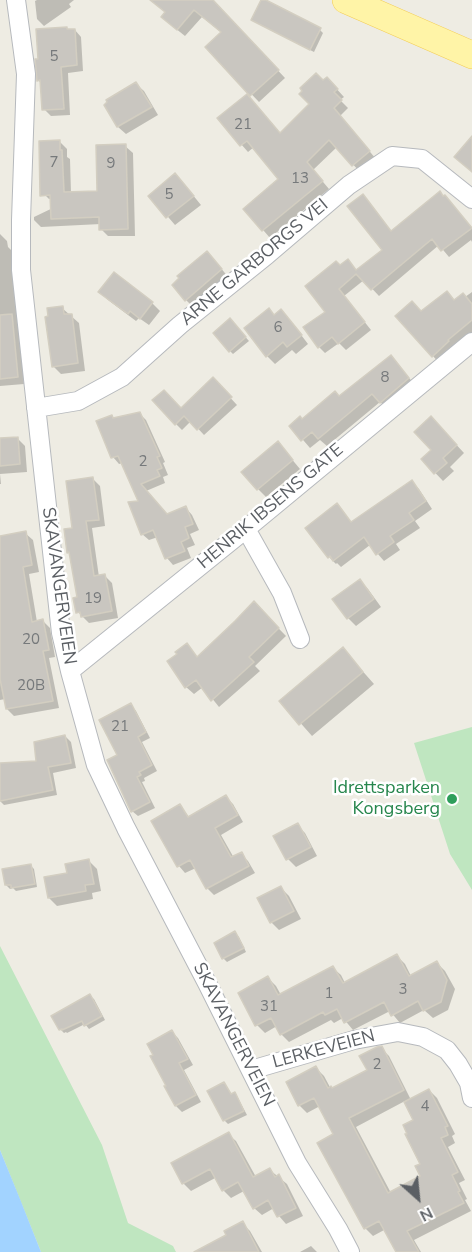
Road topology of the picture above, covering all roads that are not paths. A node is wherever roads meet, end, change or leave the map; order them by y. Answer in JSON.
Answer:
{"nodes":[{"id":1,"x":16,"y":0,"type":"edge"},
{"id":2,"x":346,"y":0,"type":"edge"},
{"id":3,"x":472,"y":55,"type":"edge"},
{"id":4,"x":472,"y":199,"type":"edge"},
{"id":5,"x":472,"y":342,"type":"edge"},
{"id":6,"x":36,"y":408,"type":"junction"},
{"id":7,"x":246,"y":529,"type":"junction"},
{"id":8,"x":300,"y":639,"type":"dead end"},
{"id":9,"x":70,"y":671,"type":"junction"},
{"id":10,"x":251,"y":1070,"type":"junction"},
{"id":11,"x":472,"y":1098,"type":"edge"},
{"id":12,"x":350,"y":1252,"type":"edge"}],
"edges":[{"from":1,"to":6,"type":"street","name":"SKAVANGERVEIEN"},
{"from":2,"to":3,"type":"main road"},
{"from":4,"to":6,"type":"street","name":"ARNE GARBORGS VEI"},
{"from":5,"to":7,"type":"street","name":"HENRIK IBSENS GATE"},
{"from":6,"to":9,"type":"street","name":"SKAVANGERVEIEN"},
{"from":7,"to":8,"type":"street"},
{"from":7,"to":9,"type":"street","name":"HENRIK IBSENS GATE"},
{"from":9,"to":10,"type":"street","name":"SKAVANGERVEIEN"},
{"from":10,"to":11,"type":"street","name":"LERKEVEIEN"},
{"from":10,"to":12,"type":"street","name":"SKAVANGERVEIEN"}]}
